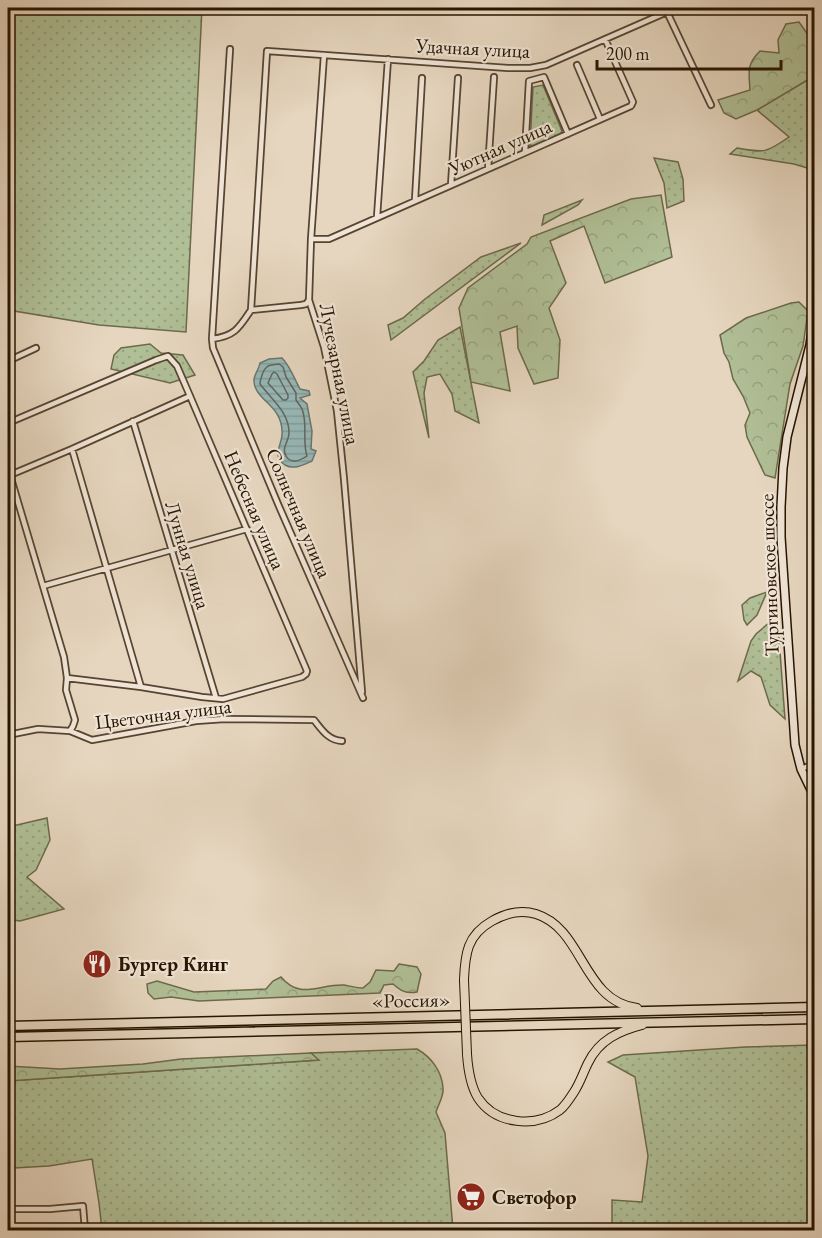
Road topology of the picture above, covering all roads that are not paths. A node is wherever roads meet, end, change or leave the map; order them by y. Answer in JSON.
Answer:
{"nodes":[{"id":1,"x":814,"y":8,"type":"edge"},
{"id":2,"x":667,"y":12,"type":"junction"},
{"id":3,"x":605,"y":39,"type":"junction"},
{"id":4,"x":230,"y":50,"type":"dead end"},
{"id":5,"x":324,"y":55,"type":"junction"},
{"id":6,"x":388,"y":59,"type":"junction"},
{"id":7,"x":577,"y":65,"type":"dead end"},
{"id":8,"x":494,"y":77,"type":"dead end"},
{"id":9,"x":422,"y":78,"type":"dead end"},
{"id":10,"x":458,"y":78,"type":"dead end"},
{"id":11,"x":711,"y":105,"type":"dead end"},
{"id":12,"x":600,"y":119,"type":"junction"},
{"id":13,"x":568,"y":134,"type":"junction"},
{"id":14,"x":525,"y":152,"type":"junction"},
{"id":15,"x":488,"y":168,"type":"junction"},
{"id":16,"x":451,"y":185,"type":"junction"},
{"id":17,"x":415,"y":200,"type":"junction"},
{"id":18,"x":377,"y":217,"type":"junction"},
{"id":19,"x":311,"y":239,"type":"junction"},
{"id":20,"x":309,"y":300,"type":"junction"},
{"id":21,"x":251,"y":310,"type":"junction"},
{"id":22,"x":814,"y":316,"type":"edge"},
{"id":23,"x":212,"y":339,"type":"junction"},
{"id":24,"x":36,"y":348,"type":"dead end"},
{"id":25,"x":8,"y":361,"type":"edge"},
{"id":26,"x":190,"y":396,"type":"junction"},
{"id":27,"x":133,"y":421,"type":"junction"},
{"id":28,"x":8,"y":423,"type":"edge"},
{"id":29,"x":72,"y":449,"type":"junction"},
{"id":30,"x":9,"y":475,"type":"edge"},
{"id":31,"x":247,"y":529,"type":"junction"},
{"id":32,"x":171,"y":550,"type":"junction"},
{"id":33,"x":107,"y":568,"type":"junction"},
{"id":34,"x":43,"y":586,"type":"junction"},
{"id":35,"x":67,"y":678,"type":"junction"},
{"id":36,"x":141,"y":687,"type":"junction"},
{"id":37,"x":216,"y":698,"type":"junction"},
{"id":38,"x":363,"y":698,"type":"joint"},
{"id":39,"x":70,"y":731,"type":"junction"},
{"id":40,"x":8,"y":735,"type":"edge"},
{"id":41,"x":342,"y":741,"type":"dead end"},
{"id":42,"x":814,"y":764,"type":"edge"},
{"id":43,"x":801,"y":770,"type":"junction"},
{"id":44,"x":814,"y":796,"type":"edge"},
{"id":45,"x":814,"y":1007,"type":"edge"},
{"id":46,"x":653,"y":1010,"type":"junction"},
{"id":47,"x":814,"y":1019,"type":"edge"},
{"id":48,"x":655,"y":1023,"type":"junction"},
{"id":49,"x":8,"y":1026,"type":"edge"},
{"id":50,"x":8,"y":1037,"type":"edge"},
{"id":51,"x":8,"y":1209,"type":"edge"},
{"id":52,"x":85,"y":1230,"type":"edge"}],
"edges":[{"from":1,"to":2,"type":"street","name":"Удачная улица"},
{"from":2,"to":3,"type":"street","name":"Удачная улица"},
{"from":2,"to":11,"type":"street"},
{"from":3,"to":6,"type":"street","name":"Удачная улица"},
{"from":3,"to":12,"type":"street","name":"Уютная улица"},
{"from":4,"to":23,"type":"street"},
{"from":5,"to":6,"type":"street","name":"Удачная улица"},
{"from":5,"to":19,"type":"street","name":"Лучезарная улица"},
{"from":5,"to":21,"type":"street","name":"Удачная улица"},
{"from":6,"to":18,"type":"street"},
{"from":7,"to":12,"type":"street"},
{"from":8,"to":15,"type":"street"},
{"from":9,"to":17,"type":"street"},
{"from":10,"to":16,"type":"street"},
{"from":12,"to":13,"type":"street","name":"Уютная улица"},
{"from":13,"to":14,"type":"street","name":"Уютная улица"},
{"from":13,"to":14,"type":"street"},
{"from":14,"to":15,"type":"street","name":"Уютная улица"},
{"from":15,"to":16,"type":"street","name":"Уютная улица"},
{"from":16,"to":17,"type":"street","name":"Уютная улица"},
{"from":17,"to":18,"type":"street","name":"Уютная улица"},
{"from":18,"to":19,"type":"street","name":"Уютная улица"},
{"from":19,"to":20,"type":"street","name":"Лучезарная улица"},
{"from":20,"to":21,"type":"street"},
{"from":20,"to":38,"type":"street","name":"Лучезарная улица"},
{"from":21,"to":23,"type":"street"},
{"from":22,"to":43,"type":"main road","name":"Тургиновское шоссе"},
{"from":23,"to":38,"type":"street","name":"Солнечная улица"},
{"from":24,"to":25,"type":"street"},
{"from":26,"to":27,"type":"street"},
{"from":26,"to":28,"type":"street","name":"Небесная улица"},
{"from":26,"to":31,"type":"street","name":"Небесная улица"},
{"from":27,"to":29,"type":"street"},
{"from":27,"to":32,"type":"street","name":"Лунная улица"},
{"from":29,"to":30,"type":"street"},
{"from":29,"to":33,"type":"street"},
{"from":30,"to":34,"type":"street"},
{"from":31,"to":32,"type":"street"},
{"from":31,"to":37,"type":"street","name":"Небесная улица"},
{"from":32,"to":33,"type":"street"},
{"from":32,"to":37,"type":"street","name":"Лунная улица"},
{"from":33,"to":34,"type":"street"},
{"from":33,"to":36,"type":"street"},
{"from":34,"to":35,"type":"street"},
{"from":35,"to":36,"type":"street"},
{"from":35,"to":39,"type":"street"},
{"from":36,"to":37,"type":"street"},
{"from":39,"to":40,"type":"street","name":"Цветочная улица"},
{"from":39,"to":41,"type":"street","name":"Цветочная улица"},
{"from":42,"to":43,"type":"street"},
{"from":43,"to":44,"type":"main road","name":"Тургиновское шоссе"},
{"from":45,"to":46,"type":"highway","name":"«Россия»"},
{"from":46,"to":48,"type":"main road","bridge":true},
{"from":46,"to":49,"type":"highway","name":"«Россия»"},
{"from":47,"to":48,"type":"highway","name":"«Россия»"},
{"from":48,"to":50,"type":"highway","name":"«Россия»"},
{"from":51,"to":52,"type":"street"}]}
